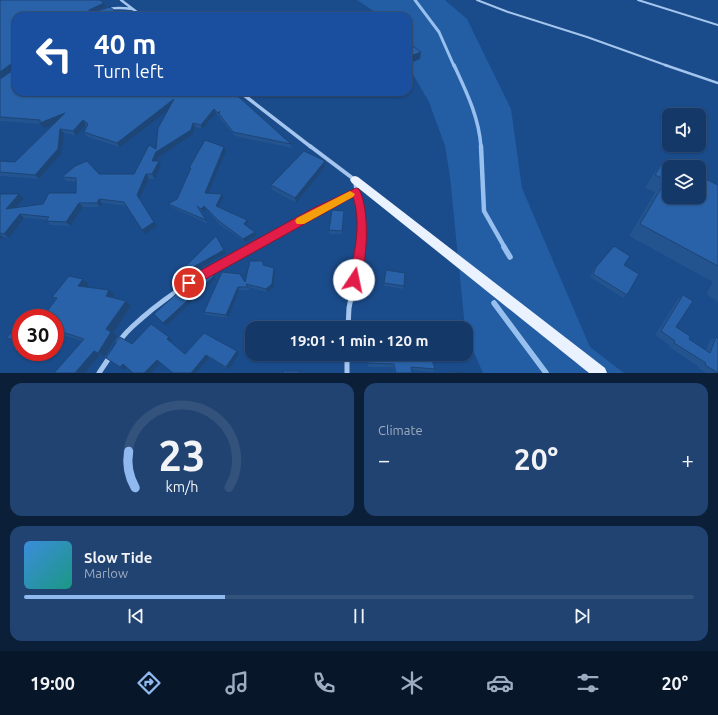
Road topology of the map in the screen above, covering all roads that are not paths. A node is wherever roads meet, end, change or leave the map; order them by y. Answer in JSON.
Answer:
{"nodes":[{"id":1,"x":121,"y":0,"type":"edge"},
{"id":2,"x":477,"y":0,"type":"edge"},
{"id":3,"x":638,"y":0,"type":"edge"},
{"id":4,"x":133,"y":9,"type":"junction"},
{"id":5,"x":98,"y":12,"type":"edge"},
{"id":6,"x":137,"y":12,"type":"edge"},
{"id":7,"x":718,"y":25,"type":"edge"},
{"id":8,"x":718,"y":83,"type":"edge"},
{"id":9,"x":245,"y":96,"type":"edge"},
{"id":10,"x":355,"y":186,"type":"junction"},
{"id":11,"x":348,"y":321,"type":"edge"},
{"id":12,"x":347,"y":361,"type":"edge"},
{"id":13,"x":99,"y":373,"type":"edge"},
{"id":14,"x":347,"y":373,"type":"edge"},
{"id":15,"x":600,"y":373,"type":"edge"}],
"edges":[{"from":1,"to":4,"type":"street"},
{"from":2,"to":8,"type":"lane"},
{"from":3,"to":7,"type":"lane"},
{"from":4,"to":5,"type":"street"},
{"from":4,"to":6,"type":"street"},
{"from":9,"to":10,"type":"street"},
{"from":10,"to":11,"type":"street"},
{"from":10,"to":13,"type":"street"},
{"from":10,"to":15,"type":"main road"},
{"from":12,"to":14,"type":"street"}]}
